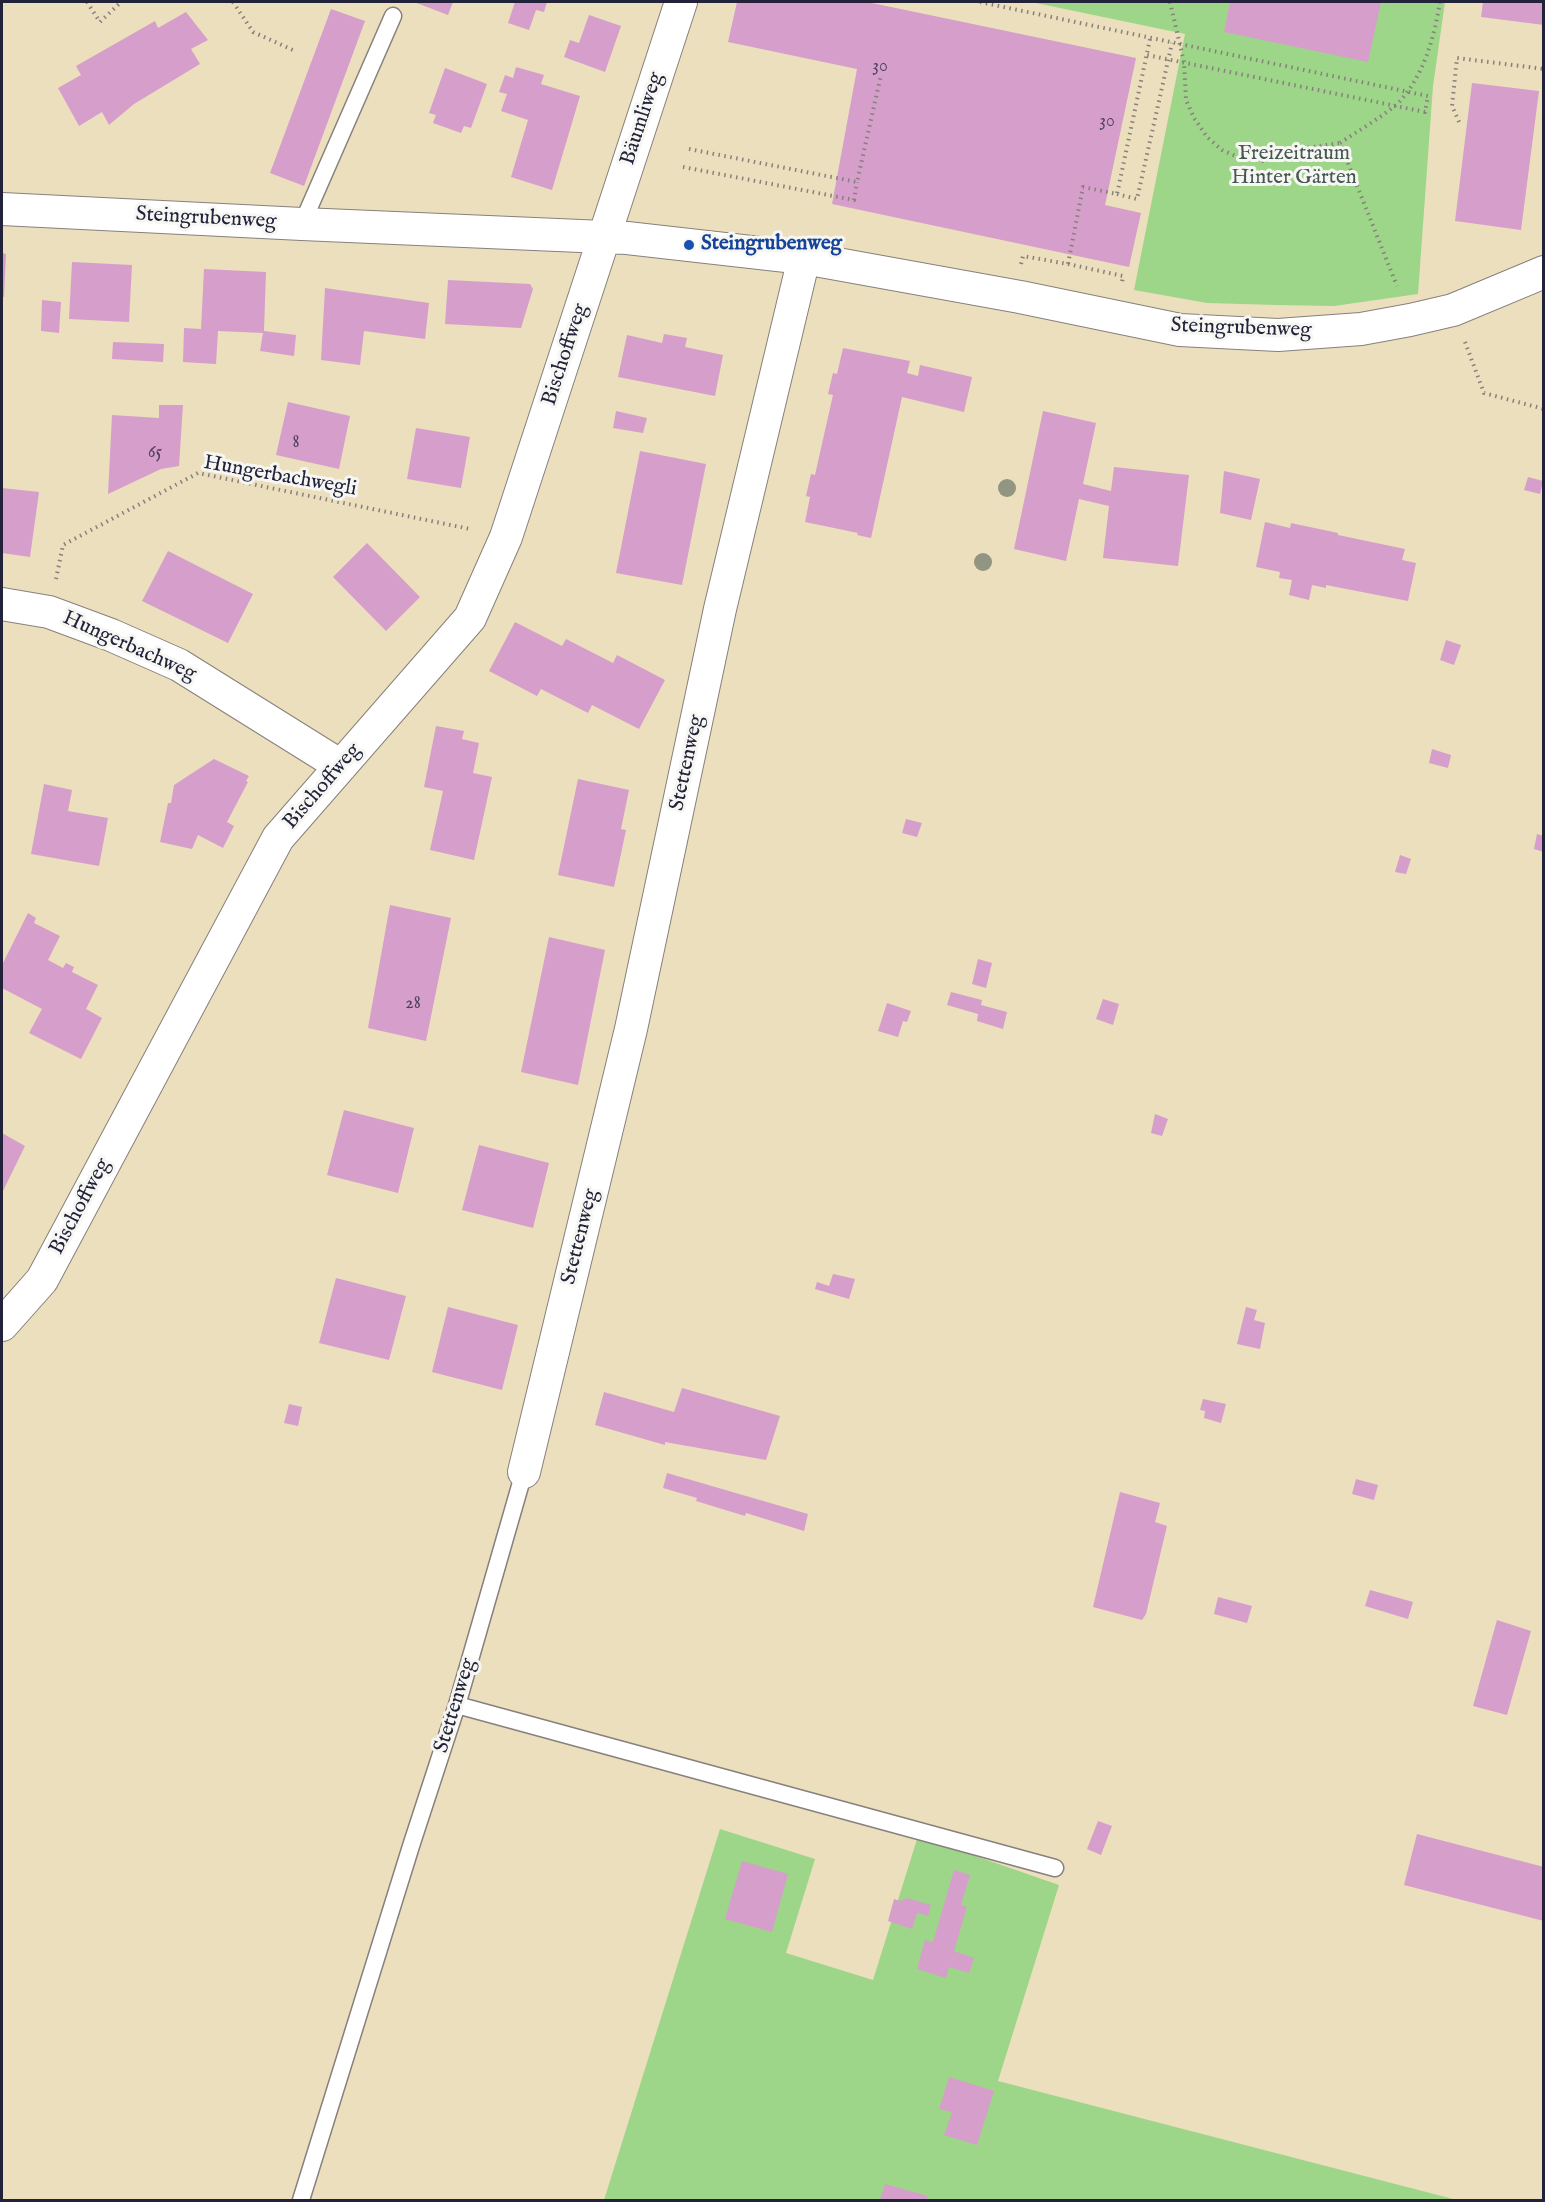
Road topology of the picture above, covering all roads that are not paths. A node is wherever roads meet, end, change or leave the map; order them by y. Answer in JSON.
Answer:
{"nodes":[{"id":1,"x":681,"y":2,"type":"edge"},
{"id":2,"x":393,"y":16,"type":"dead end"},
{"id":3,"x":2,"y":209,"type":"edge"},
{"id":4,"x":302,"y":224,"type":"junction"},
{"id":5,"x":605,"y":236,"type":"junction"},
{"id":6,"x":804,"y":258,"type":"junction"},
{"id":7,"x":1544,"y":272,"type":"edge"},
{"id":8,"x":2,"y":604,"type":"edge"},
{"id":9,"x":341,"y":765,"type":"junction"},
{"id":10,"x":2,"y":1326,"type":"edge"},
{"id":11,"x":524,"y":1473,"type":"joint"},
{"id":12,"x":457,"y":1705,"type":"junction"},
{"id":13,"x":1055,"y":1868,"type":"dead end"},
{"id":14,"x":301,"y":2200,"type":"edge"}],
"edges":[{"from":1,"to":5,"type":"street","name":"Bäumliweg"},
{"from":2,"to":4,"type":"lane"},
{"from":3,"to":4,"type":"street","name":"Steingrubenweg"},
{"from":4,"to":5,"type":"street","name":"Steingrubenweg"},
{"from":5,"to":6,"type":"street","name":"Steingrubenweg"},
{"from":5,"to":9,"type":"street","name":"Bischoffweg"},
{"from":6,"to":7,"type":"street","name":"Steingrubenweg"},
{"from":6,"to":11,"type":"street","name":"Stettenweg"},
{"from":8,"to":9,"type":"street","name":"Hungerbachweg"},
{"from":9,"to":10,"type":"street","name":"Bischoffweg"},
{"from":11,"to":12,"type":"lane","name":"Stettenweg"},
{"from":12,"to":13,"type":"lane"},
{"from":12,"to":14,"type":"lane","name":"Stettenweg"}]}
